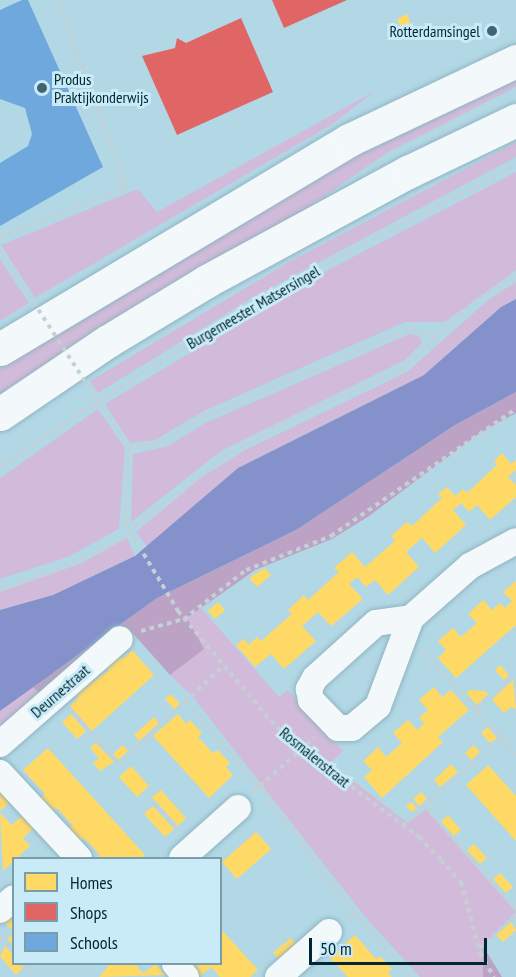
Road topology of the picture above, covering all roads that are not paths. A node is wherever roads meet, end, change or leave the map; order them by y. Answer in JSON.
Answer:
{"nodes":[{"id":1,"x":516,"y":61,"type":"edge"},
{"id":2,"x":516,"y":120,"type":"edge"},
{"id":3,"x":0,"y":349,"type":"edge"},
{"id":4,"x":0,"y":414,"type":"edge"},
{"id":5,"x":516,"y":541,"type":"edge"},
{"id":6,"x":408,"y":624,"type":"junction"},
{"id":7,"x":120,"y":639,"type":"road end"},
{"id":8,"x":0,"y":744,"type":"edge"},
{"id":9,"x":0,"y":773,"type":"edge"},
{"id":10,"x":238,"y":807,"type":"road end"},
{"id":11,"x":188,"y":853,"type":"edge"},
{"id":12,"x":67,"y":854,"type":"edge"},
{"id":13,"x":12,"y":899,"type":"edge"},
{"id":14,"x":0,"y":910,"type":"edge"},
{"id":15,"x":329,"y":932,"type":"road end"},
{"id":16,"x":177,"y":965,"type":"edge"},
{"id":17,"x":186,"y":977,"type":"edge"},
{"id":18,"x":278,"y":977,"type":"edge"}],
"edges":[{"from":1,"to":3,"type":"main road"},
{"from":2,"to":4,"type":"main road"},
{"from":5,"to":6,"type":"street"},
{"from":6,"to":6,"type":"street"},
{"from":7,"to":8,"type":"street","name":"Deurnestraat"},
{"from":9,"to":12,"type":"street"},
{"from":10,"to":11,"type":"street"},
{"from":13,"to":14,"type":"street"},
{"from":15,"to":18,"type":"street"},
{"from":16,"to":17,"type":"street"}]}
